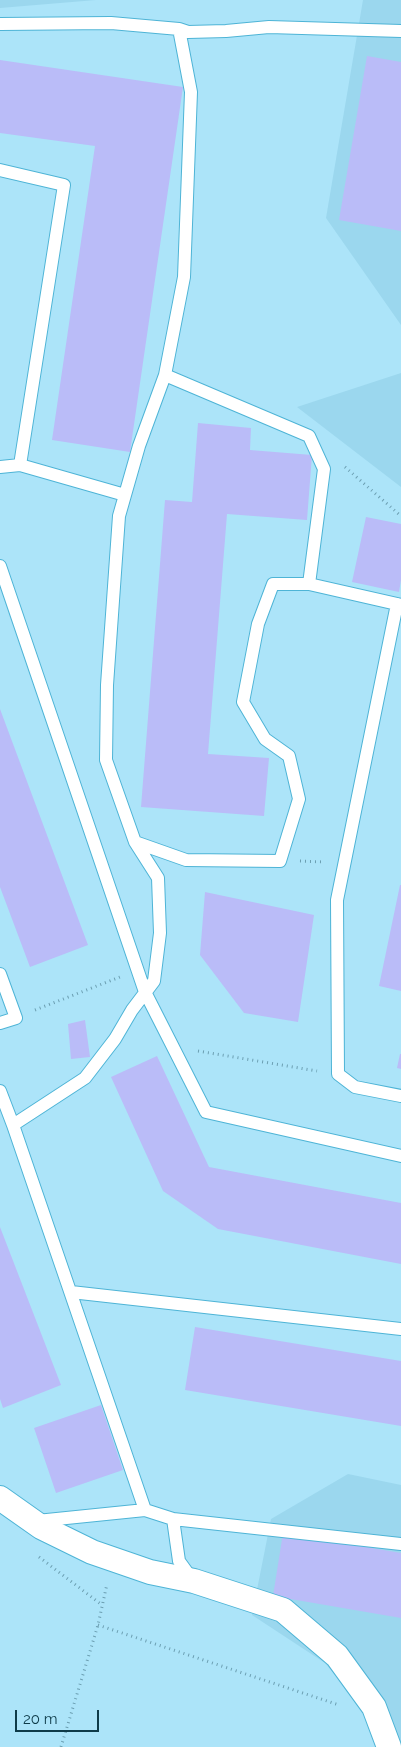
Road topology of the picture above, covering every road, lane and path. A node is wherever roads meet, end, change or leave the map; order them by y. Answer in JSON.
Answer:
{"nodes":[{"id":1,"x":0,"y":24,"type":"edge"},
{"id":2,"x":179,"y":29,"type":"junction"},
{"id":3,"x":401,"y":31,"type":"edge"},
{"id":4,"x":0,"y":170,"type":"edge"},
{"id":5,"x":165,"y":376,"type":"junction"},
{"id":6,"x":20,"y":464,"type":"junction"},
{"id":7,"x":0,"y":467,"type":"edge"},
{"id":8,"x":344,"y":467,"type":"dead end"},
{"id":9,"x":125,"y":495,"type":"junction"},
{"id":10,"x":401,"y":516,"type":"edge"},
{"id":11,"x":0,"y":566,"type":"edge"},
{"id":12,"x":309,"y":584,"type":"junction"},
{"id":13,"x":399,"y":605,"type":"edge"},
{"id":14,"x":135,"y":842,"type":"junction"},
{"id":15,"x":280,"y":861,"type":"junction"},
{"id":16,"x":345,"y":862,"type":"junction"},
{"id":17,"x":138,"y":970,"type":"junction"},
{"id":18,"x":0,"y":974,"type":"edge"},
{"id":19,"x":146,"y":992,"type":"junction"},
{"id":20,"x":16,"y":1018,"type":"junction"},
{"id":21,"x":0,"y":1023,"type":"edge"},
{"id":22,"x":173,"y":1047,"type":"junction"},
{"id":23,"x":338,"y":1074,"type":"junction"},
{"id":24,"x":0,"y":1091,"type":"edge"},
{"id":25,"x":401,"y":1096,"type":"edge"},
{"id":26,"x":13,"y":1125,"type":"junction"},
{"id":27,"x":401,"y":1156,"type":"edge"},
{"id":28,"x":70,"y":1292,"type":"junction"},
{"id":29,"x":401,"y":1329,"type":"edge"},
{"id":30,"x":2,"y":1495,"type":"edge"},
{"id":31,"x":145,"y":1510,"type":"junction"},
{"id":32,"x":173,"y":1519,"type":"junction"},
{"id":33,"x":34,"y":1522,"type":"junction"},
{"id":34,"x":401,"y":1544,"type":"edge"},
{"id":35,"x":32,"y":1552,"type":"dead end"},
{"id":36,"x":114,"y":1559,"type":"junction"},
{"id":37,"x":194,"y":1581,"type":"junction"},
{"id":38,"x":102,"y":1605,"type":"junction"},
{"id":39,"x":98,"y":1625,"type":"junction"},
{"id":40,"x":377,"y":1714,"type":"junction"},
{"id":41,"x":61,"y":1747,"type":"edge"},
{"id":42,"x":389,"y":1747,"type":"edge"}],
"edges":[{"from":1,"to":2,"type":"lane"},
{"from":2,"to":3,"type":"lane"},
{"from":2,"to":5,"type":"lane"},
{"from":4,"to":6,"type":"lane"},
{"from":5,"to":9,"type":"lane"},
{"from":5,"to":12,"type":"lane"},
{"from":6,"to":7,"type":"lane"},
{"from":6,"to":9,"type":"lane"},
{"from":8,"to":10,"type":"path"},
{"from":9,"to":14,"type":"lane"},
{"from":11,"to":17,"type":"lane"},
{"from":12,"to":13,"type":"lane"},
{"from":12,"to":15,"type":"lane"},
{"from":13,"to":16,"type":"lane"},
{"from":14,"to":15,"type":"lane"},
{"from":14,"to":19,"type":"lane"},
{"from":15,"to":16,"type":"path"},
{"from":16,"to":23,"type":"lane"},
{"from":17,"to":19,"type":"lane"},
{"from":17,"to":20,"type":"path"},
{"from":18,"to":20,"type":"lane"},
{"from":19,"to":22,"type":"lane"},
{"from":19,"to":26,"type":"lane"},
{"from":20,"to":21,"type":"lane"},
{"from":22,"to":23,"type":"path"},
{"from":22,"to":27,"type":"lane"},
{"from":23,"to":25,"type":"lane"},
{"from":24,"to":26,"type":"lane"},
{"from":26,"to":28,"type":"lane"},
{"from":28,"to":29,"type":"lane"},
{"from":28,"to":31,"type":"lane"},
{"from":30,"to":33,"type":"street"},
{"from":31,"to":32,"type":"lane"},
{"from":31,"to":33,"type":"lane"},
{"from":32,"to":34,"type":"lane"},
{"from":32,"to":37,"type":"lane"},
{"from":33,"to":36,"type":"street"},
{"from":35,"to":38,"type":"path"},
{"from":36,"to":37,"type":"street"},
{"from":36,"to":38,"type":"path"},
{"from":37,"to":40,"type":"street"},
{"from":38,"to":39,"type":"path"},
{"from":39,"to":40,"type":"path"},
{"from":39,"to":41,"type":"path"},
{"from":40,"to":42,"type":"street"}]}
